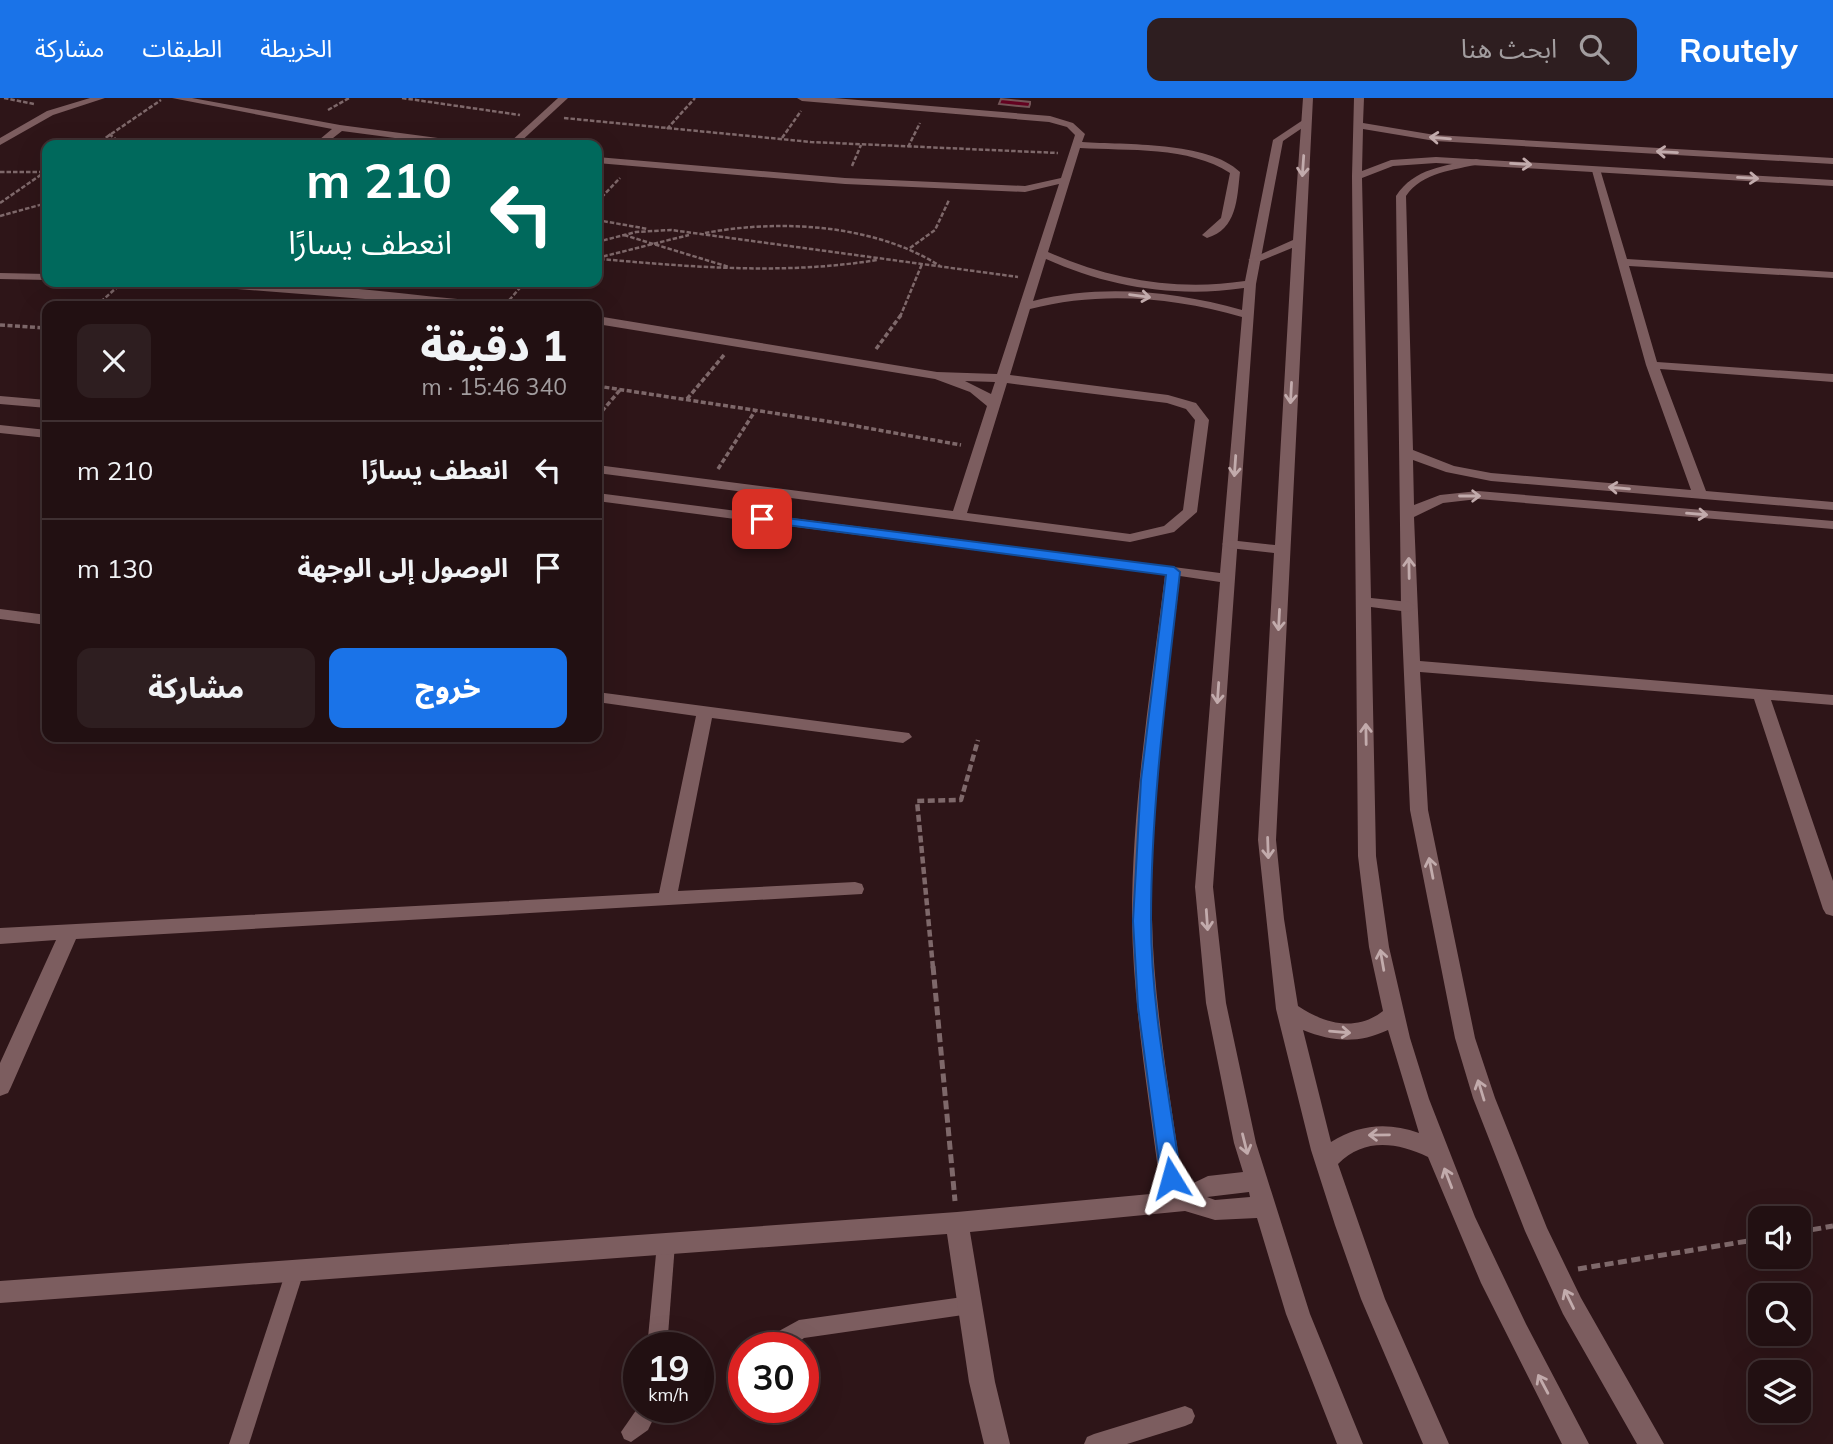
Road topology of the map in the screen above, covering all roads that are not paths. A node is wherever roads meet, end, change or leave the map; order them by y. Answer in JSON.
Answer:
{"nodes":[{"id":1,"x":100,"y":98,"type":"edge"},
{"id":2,"x":177,"y":98,"type":"edge"},
{"id":3,"x":563,"y":98,"type":"edge"},
{"id":4,"x":802,"y":98,"type":"edge"},
{"id":5,"x":1308,"y":98,"type":"edge"},
{"id":6,"x":1359,"y":98,"type":"edge"},
{"id":7,"x":810,"y":99,"type":"edge"},
{"id":8,"x":1306,"y":122,"type":"junction"},
{"id":9,"x":1358,"y":125,"type":"junction"},
{"id":10,"x":340,"y":128,"type":"junction"},
{"id":11,"x":324,"y":140,"type":"edge"},
{"id":12,"x":430,"y":140,"type":"edge"},
{"id":13,"x":518,"y":140,"type":"edge"},
{"id":14,"x":0,"y":142,"type":"edge"},
{"id":15,"x":1410,"y":143,"type":"junction"},
{"id":16,"x":1074,"y":149,"type":"junction"},
{"id":17,"x":602,"y":160,"type":"edge"},
{"id":18,"x":1427,"y":160,"type":"junction"},
{"id":19,"x":1833,"y":161,"type":"edge"},
{"id":20,"x":1476,"y":162,"type":"junction"},
{"id":21,"x":1595,"y":169,"type":"junction"},
{"id":22,"x":1357,"y":176,"type":"junction"},
{"id":23,"x":1065,"y":180,"type":"junction"},
{"id":24,"x":1833,"y":183,"type":"edge"},
{"id":25,"x":1025,"y":189,"type":"junction"},
{"id":26,"x":1058,"y":199,"type":"junction"},
{"id":27,"x":1207,"y":235,"type":"dead end"},
{"id":28,"x":1298,"y":242,"type":"junction"},
{"id":29,"x":1041,"y":253,"type":"junction"},
{"id":30,"x":1254,"y":260,"type":"junction"},
{"id":31,"x":1621,"y":262,"type":"junction"},
{"id":32,"x":1833,"y":275,"type":"edge"},
{"id":33,"x":0,"y":276,"type":"edge"},
{"id":34,"x":42,"y":277,"type":"edge"},
{"id":35,"x":1114,"y":279,"type":"junction"},
{"id":36,"x":1250,"y":284,"type":"junction"},
{"id":37,"x":267,"y":287,"type":"edge"},
{"id":38,"x":1203,"y":289,"type":"junction"},
{"id":39,"x":348,"y":292,"type":"junction"},
{"id":40,"x":1109,"y":293,"type":"junction"},
{"id":41,"x":338,"y":301,"type":"edge"},
{"id":42,"x":439,"y":301,"type":"edge"},
{"id":43,"x":1200,"y":303,"type":"junction"},
{"id":44,"x":1024,"y":307,"type":"junction"},
{"id":45,"x":1247,"y":315,"type":"junction"},
{"id":46,"x":602,"y":321,"type":"edge"},
{"id":47,"x":1652,"y":365,"type":"junction"},
{"id":48,"x":937,"y":376,"type":"junction"},
{"id":49,"x":1002,"y":378,"type":"junction"},
{"id":50,"x":1833,"y":378,"type":"edge"},
{"id":51,"x":0,"y":400,"type":"edge"},
{"id":52,"x":42,"y":404,"type":"edge"},
{"id":53,"x":993,"y":404,"type":"junction"},
{"id":54,"x":0,"y":429,"type":"edge"},
{"id":55,"x":42,"y":433,"type":"edge"},
{"id":56,"x":1406,"y":453,"type":"junction"},
{"id":57,"x":602,"y":470,"type":"edge"},
{"id":58,"x":1700,"y":495,"type":"junction"},
{"id":59,"x":602,"y":498,"type":"edge"},
{"id":60,"x":1833,"y":506,"type":"edge"},
{"id":61,"x":959,"y":515,"type":"junction"},
{"id":62,"x":1408,"y":516,"type":"junction"},
{"id":63,"x":1833,"y":525,"type":"edge"},
{"id":64,"x":1229,"y":544,"type":"junction"},
{"id":65,"x":1283,"y":550,"type":"junction"},
{"id":66,"x":1174,"y":572,"type":"junction"},
{"id":67,"x":1227,"y":578,"type":"junction"},
{"id":68,"x":1364,"y":602,"type":"junction"},
{"id":69,"x":1409,"y":607,"type":"junction"},
{"id":70,"x":1,"y":617,"type":"edge"},
{"id":71,"x":42,"y":620,"type":"edge"},
{"id":72,"x":1412,"y":666,"type":"junction"},
{"id":73,"x":1761,"y":694,"type":"junction"},
{"id":74,"x":602,"y":698,"type":"edge"},
{"id":75,"x":1833,"y":700,"type":"edge"},
{"id":76,"x":705,"y":713,"type":"junction"},
{"id":77,"x":903,"y":737,"type":"dead end"},
{"id":78,"x":855,"y":889,"type":"dead end"},
{"id":79,"x":667,"y":900,"type":"junction"},
{"id":80,"x":1833,"y":909,"type":"edge"},
{"id":81,"x":70,"y":931,"type":"junction"},
{"id":82,"x":0,"y":936,"type":"edge"},
{"id":83,"x":1286,"y":1009,"type":"junction"},
{"id":84,"x":1394,"y":1014,"type":"junction"},
{"id":85,"x":0,"y":1087,"type":"edge"},
{"id":86,"x":1438,"y":1151,"type":"junction"},
{"id":87,"x":1325,"y":1161,"type":"junction"},
{"id":88,"x":1255,"y":1181,"type":"junction"},
{"id":89,"x":1179,"y":1201,"type":"junction"},
{"id":90,"x":1263,"y":1207,"type":"junction"},
{"id":91,"x":957,"y":1223,"type":"junction"},
{"id":92,"x":666,"y":1244,"type":"junction"},
{"id":93,"x":295,"y":1271,"type":"junction"},
{"id":94,"x":0,"y":1292,"type":"edge"},
{"id":95,"x":970,"y":1305,"type":"junction"},
{"id":96,"x":658,"y":1332,"type":"edge"},
{"id":97,"x":794,"y":1332,"type":"edge"},
{"id":98,"x":1185,"y":1416,"type":"dead end"},
{"id":99,"x":641,"y":1423,"type":"edge"},
{"id":100,"x":631,"y":1432,"type":"dead end"},
{"id":101,"x":239,"y":1444,"type":"edge"},
{"id":102,"x":997,"y":1444,"type":"edge"},
{"id":103,"x":1094,"y":1444,"type":"edge"},
{"id":104,"x":1350,"y":1444,"type":"edge"},
{"id":105,"x":1436,"y":1444,"type":"edge"},
{"id":106,"x":1576,"y":1444,"type":"edge"},
{"id":107,"x":1651,"y":1444,"type":"edge"}],
"edges":[{"from":1,"to":14,"type":"street"},
{"from":2,"to":10,"type":"street"},
{"from":3,"to":13,"type":"street"},
{"from":4,"to":7,"type":"street"},
{"from":5,"to":8,"type":"street"},
{"from":6,"to":9,"type":"street"},
{"from":7,"to":16,"type":"street"},
{"from":8,"to":28,"type":"street","one_way":true},
{"from":8,"to":30,"type":"street"},
{"from":9,"to":15,"type":"street"},
{"from":9,"to":22,"type":"street"},
{"from":10,"to":11,"type":"street"},
{"from":10,"to":12,"type":"street"},
{"from":15,"to":18,"type":"street"},
{"from":19,"to":15,"type":"street","one_way":true},
{"from":16,"to":23,"type":"street"},
{"from":16,"to":27,"type":"street"},
{"from":17,"to":25,"type":"street"},
{"from":18,"to":20,"type":"street"},
{"from":18,"to":22,"type":"street"},
{"from":20,"to":21,"type":"street","one_way":true},
{"from":20,"to":56,"type":"street"},
{"from":21,"to":24,"type":"street","one_way":true},
{"from":21,"to":31,"type":"street"},
{"from":22,"to":68,"type":"street"},
{"from":23,"to":25,"type":"street"},
{"from":23,"to":26,"type":"street"},
{"from":25,"to":26,"type":"street"},
{"from":26,"to":29,"type":"street"},
{"from":28,"to":30,"type":"street"},
{"from":28,"to":65,"type":"street","one_way":true},
{"from":29,"to":35,"type":"street"},
{"from":29,"to":44,"type":"street"},
{"from":30,"to":36,"type":"street"},
{"from":31,"to":32,"type":"street"},
{"from":31,"to":47,"type":"street"},
{"from":33,"to":34,"type":"street"},
{"from":35,"to":38,"type":"street"},
{"from":35,"to":40,"type":"street"},
{"from":36,"to":38,"type":"street"},
{"from":36,"to":45,"type":"street"},
{"from":37,"to":39,"type":"street"},
{"from":38,"to":43,"type":"street"},
{"from":39,"to":41,"type":"street"},
{"from":39,"to":42,"type":"street"},
{"from":40,"to":43,"type":"street","one_way":true},
{"from":40,"to":44,"type":"street"},
{"from":43,"to":45,"type":"street"},
{"from":44,"to":49,"type":"street"},
{"from":45,"to":64,"type":"street","one_way":true},
{"from":46,"to":48,"type":"street"},
{"from":47,"to":50,"type":"street"},
{"from":47,"to":58,"type":"street"},
{"from":48,"to":49,"type":"street"},
{"from":48,"to":53,"type":"street"},
{"from":49,"to":53,"type":"street"},
{"from":49,"to":61,"type":"street"},
{"from":51,"to":52,"type":"street"},
{"from":53,"to":61,"type":"street"},
{"from":54,"to":55,"type":"street"},
{"from":58,"to":56,"type":"street","one_way":true},
{"from":56,"to":62,"type":"street"},
{"from":57,"to":61,"type":"street"},
{"from":58,"to":60,"type":"street"},
{"from":59,"to":66,"type":"street"},
{"from":62,"to":63,"type":"street","one_way":true},
{"from":69,"to":62,"type":"street","one_way":true},
{"from":64,"to":65,"type":"street"},
{"from":64,"to":67,"type":"street"},
{"from":65,"to":83,"type":"street","one_way":true},
{"from":66,"to":67,"type":"street"},
{"from":66,"to":89,"type":"street"},
{"from":67,"to":88,"type":"street","one_way":true},
{"from":68,"to":69,"type":"street"},
{"from":84,"to":68,"type":"street","one_way":true},
{"from":69,"to":72,"type":"street"},
{"from":70,"to":71,"type":"street"},
{"from":72,"to":73,"type":"street"},
{"from":107,"to":72,"type":"street","one_way":true},
{"from":73,"to":75,"type":"street"},
{"from":73,"to":80,"type":"street"},
{"from":74,"to":76,"type":"street"},
{"from":76,"to":77,"type":"street"},
{"from":76,"to":79,"type":"street"},
{"from":78,"to":79,"type":"street"},
{"from":79,"to":81,"type":"street"},
{"from":81,"to":82,"type":"street"},
{"from":81,"to":85,"type":"street"},
{"from":83,"to":84,"type":"street","one_way":true},
{"from":83,"to":87,"type":"street"},
{"from":84,"to":86,"type":"street"},
{"from":86,"to":87,"type":"street","one_way":true},
{"from":106,"to":86,"type":"street","one_way":true},
{"from":87,"to":105,"type":"street"},
{"from":88,"to":89,"type":"street"},
{"from":88,"to":90,"type":"street"},
{"from":89,"to":90,"type":"street"},
{"from":89,"to":91,"type":"street"},
{"from":90,"to":104,"type":"street"},
{"from":91,"to":92,"type":"street"},
{"from":91,"to":95,"type":"street"},
{"from":92,"to":93,"type":"street"},
{"from":92,"to":96,"type":"lane"},
{"from":93,"to":94,"type":"street"},
{"from":93,"to":101,"type":"lane"},
{"from":95,"to":97,"type":"lane"},
{"from":95,"to":102,"type":"street"},
{"from":98,"to":103,"type":"lane"},
{"from":99,"to":100,"type":"lane"}]}
